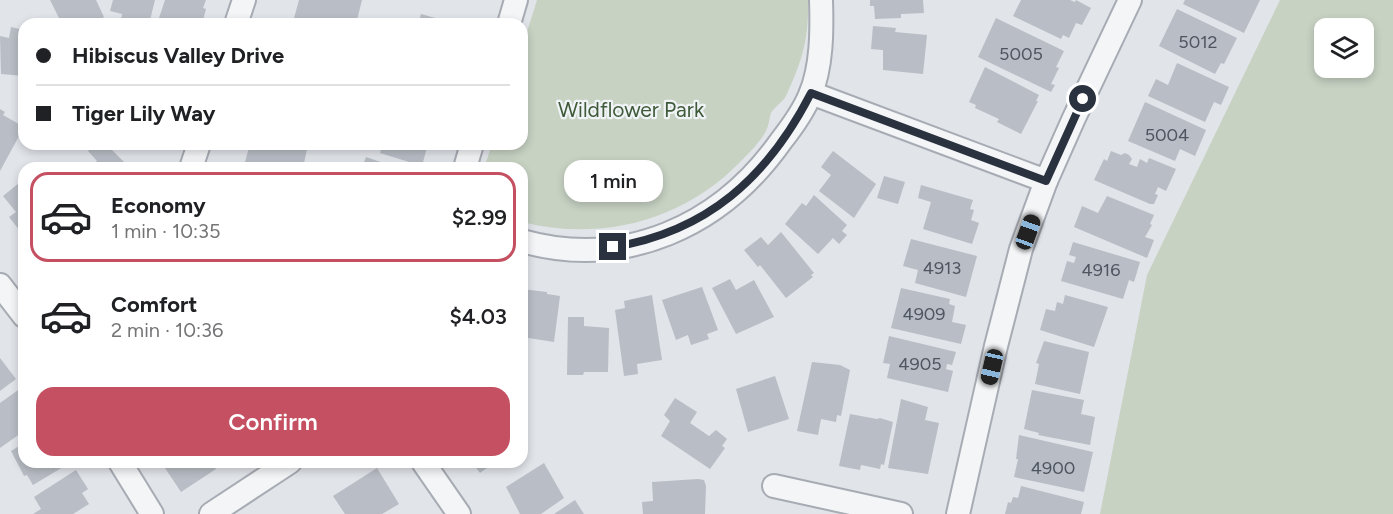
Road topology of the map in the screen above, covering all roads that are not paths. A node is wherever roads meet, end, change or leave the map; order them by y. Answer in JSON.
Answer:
{"nodes":[{"id":1,"x":244,"y":0,"type":"edge"},
{"id":2,"x":516,"y":0,"type":"edge"},
{"id":3,"x":821,"y":0,"type":"edge"},
{"id":4,"x":1130,"y":0,"type":"edge"},
{"id":5,"x":238,"y":18,"type":"edge"},
{"id":6,"x":511,"y":18,"type":"edge"},
{"id":7,"x":811,"y":93,"type":"junction"},
{"id":8,"x":1046,"y":181,"type":"junction"},
{"id":9,"x":528,"y":242,"type":"edge"},
{"id":10,"x":0,"y":285,"type":"edge"},
{"id":11,"x":18,"y":308,"type":"edge"},
{"id":12,"x":124,"y":468,"type":"edge"},
{"id":13,"x":281,"y":468,"type":"edge"},
{"id":14,"x":427,"y":468,"type":"edge"},
{"id":15,"x":774,"y":486,"type":"dead end"},
{"id":16,"x":152,"y":514,"type":"edge"},
{"id":17,"x":211,"y":514,"type":"edge"},
{"id":18,"x":459,"y":514,"type":"edge"},
{"id":19,"x":901,"y":514,"type":"edge"},
{"id":20,"x":958,"y":514,"type":"edge"}],
"edges":[{"from":1,"to":5,"type":"street"},
{"from":2,"to":6,"type":"street"},
{"from":3,"to":7,"type":"street"},
{"from":4,"to":8,"type":"street"},
{"from":7,"to":8,"type":"street"},
{"from":7,"to":9,"type":"street"},
{"from":8,"to":20,"type":"street"},
{"from":10,"to":11,"type":"street"},
{"from":12,"to":16,"type":"street"},
{"from":13,"to":17,"type":"street"},
{"from":14,"to":18,"type":"street"},
{"from":15,"to":19,"type":"street"}]}
